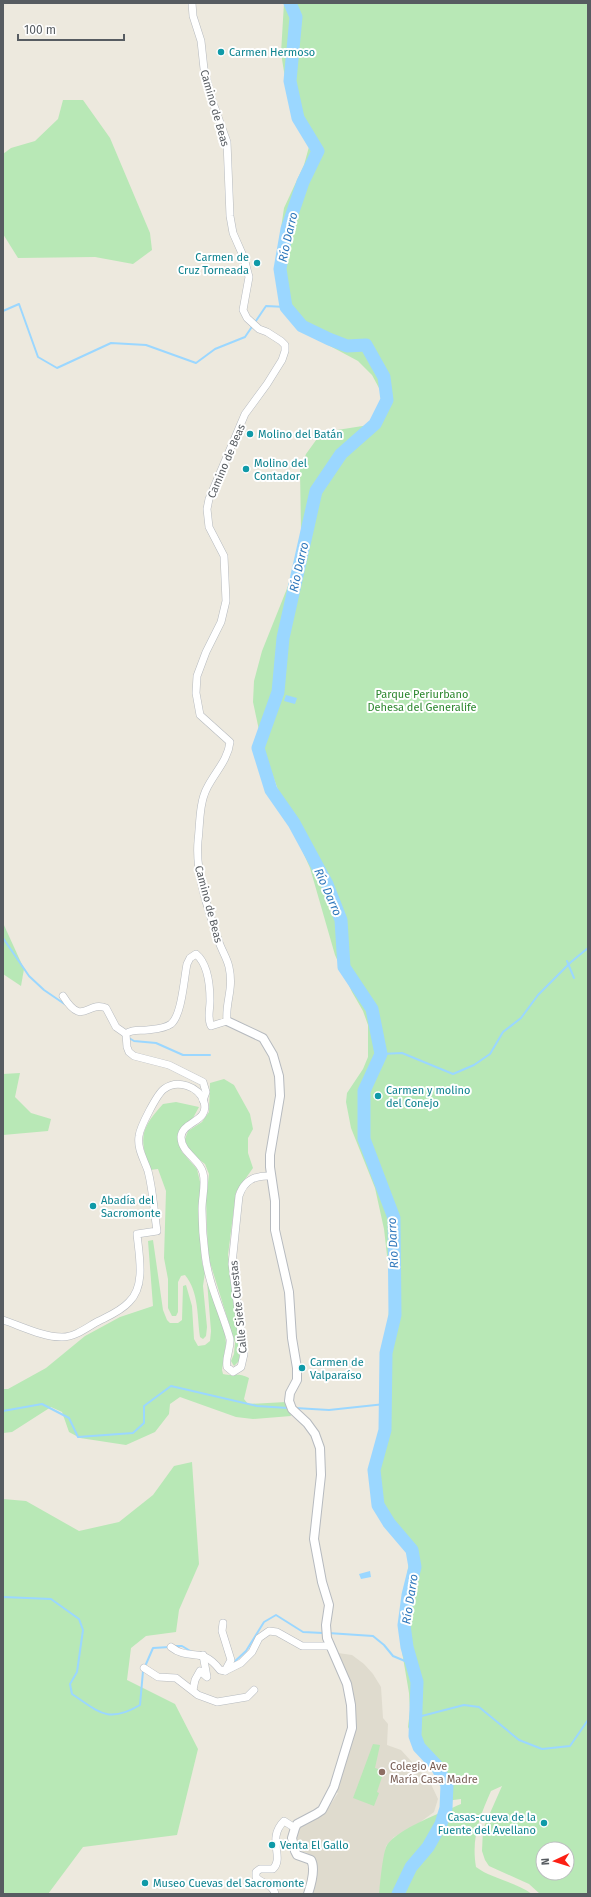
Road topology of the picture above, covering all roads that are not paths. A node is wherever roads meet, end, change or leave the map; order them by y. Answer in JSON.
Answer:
{"nodes":[{"id":1,"x":192,"y":3,"type":"edge"},
{"id":2,"x":63,"y":996,"type":"dead end"},
{"id":3,"x":227,"y":1021,"type":"junction"},
{"id":4,"x":126,"y":1034,"type":"junction"},
{"id":5,"x":203,"y":1100,"type":"junction"},
{"id":6,"x":271,"y":1176,"type":"junction"},
{"id":7,"x":3,"y":1320,"type":"edge"},
{"id":8,"x":223,"y":1623,"type":"dead end"},
{"id":9,"x":330,"y":1646,"type":"junction"},
{"id":10,"x":171,"y":1647,"type":"dead end"},
{"id":11,"x":203,"y":1655,"type":"junction"},
{"id":12,"x":144,"y":1668,"type":"dead end"},
{"id":13,"x":225,"y":1671,"type":"junction"},
{"id":14,"x":192,"y":1690,"type":"junction"},
{"id":15,"x":254,"y":1690,"type":"dead end"},
{"id":16,"x":295,"y":1828,"type":"junction"},
{"id":17,"x":275,"y":1894,"type":"edge"},
{"id":18,"x":308,"y":1894,"type":"edge"}],
"edges":[{"from":1,"to":3,"type":"street","name":"Camino de Beas"},
{"from":2,"to":4,"type":"street"},
{"from":3,"to":4,"type":"street"},
{"from":3,"to":6,"type":"street"},
{"from":4,"to":5,"type":"street"},
{"from":5,"to":6,"type":"street","name":"Calle Siete Cuestas"},
{"from":5,"to":7,"type":"street"},
{"from":6,"to":9,"type":"street"},
{"from":8,"to":13,"type":"street"},
{"from":9,"to":13,"type":"street"},
{"from":9,"to":16,"type":"street"},
{"from":10,"to":11,"type":"street"},
{"from":11,"to":13,"type":"street"},
{"from":11,"to":14,"type":"street"},
{"from":12,"to":14,"type":"street"},
{"from":14,"to":15,"type":"street"},
{"from":16,"to":17,"type":"street"},
{"from":16,"to":18,"type":"street"}]}
